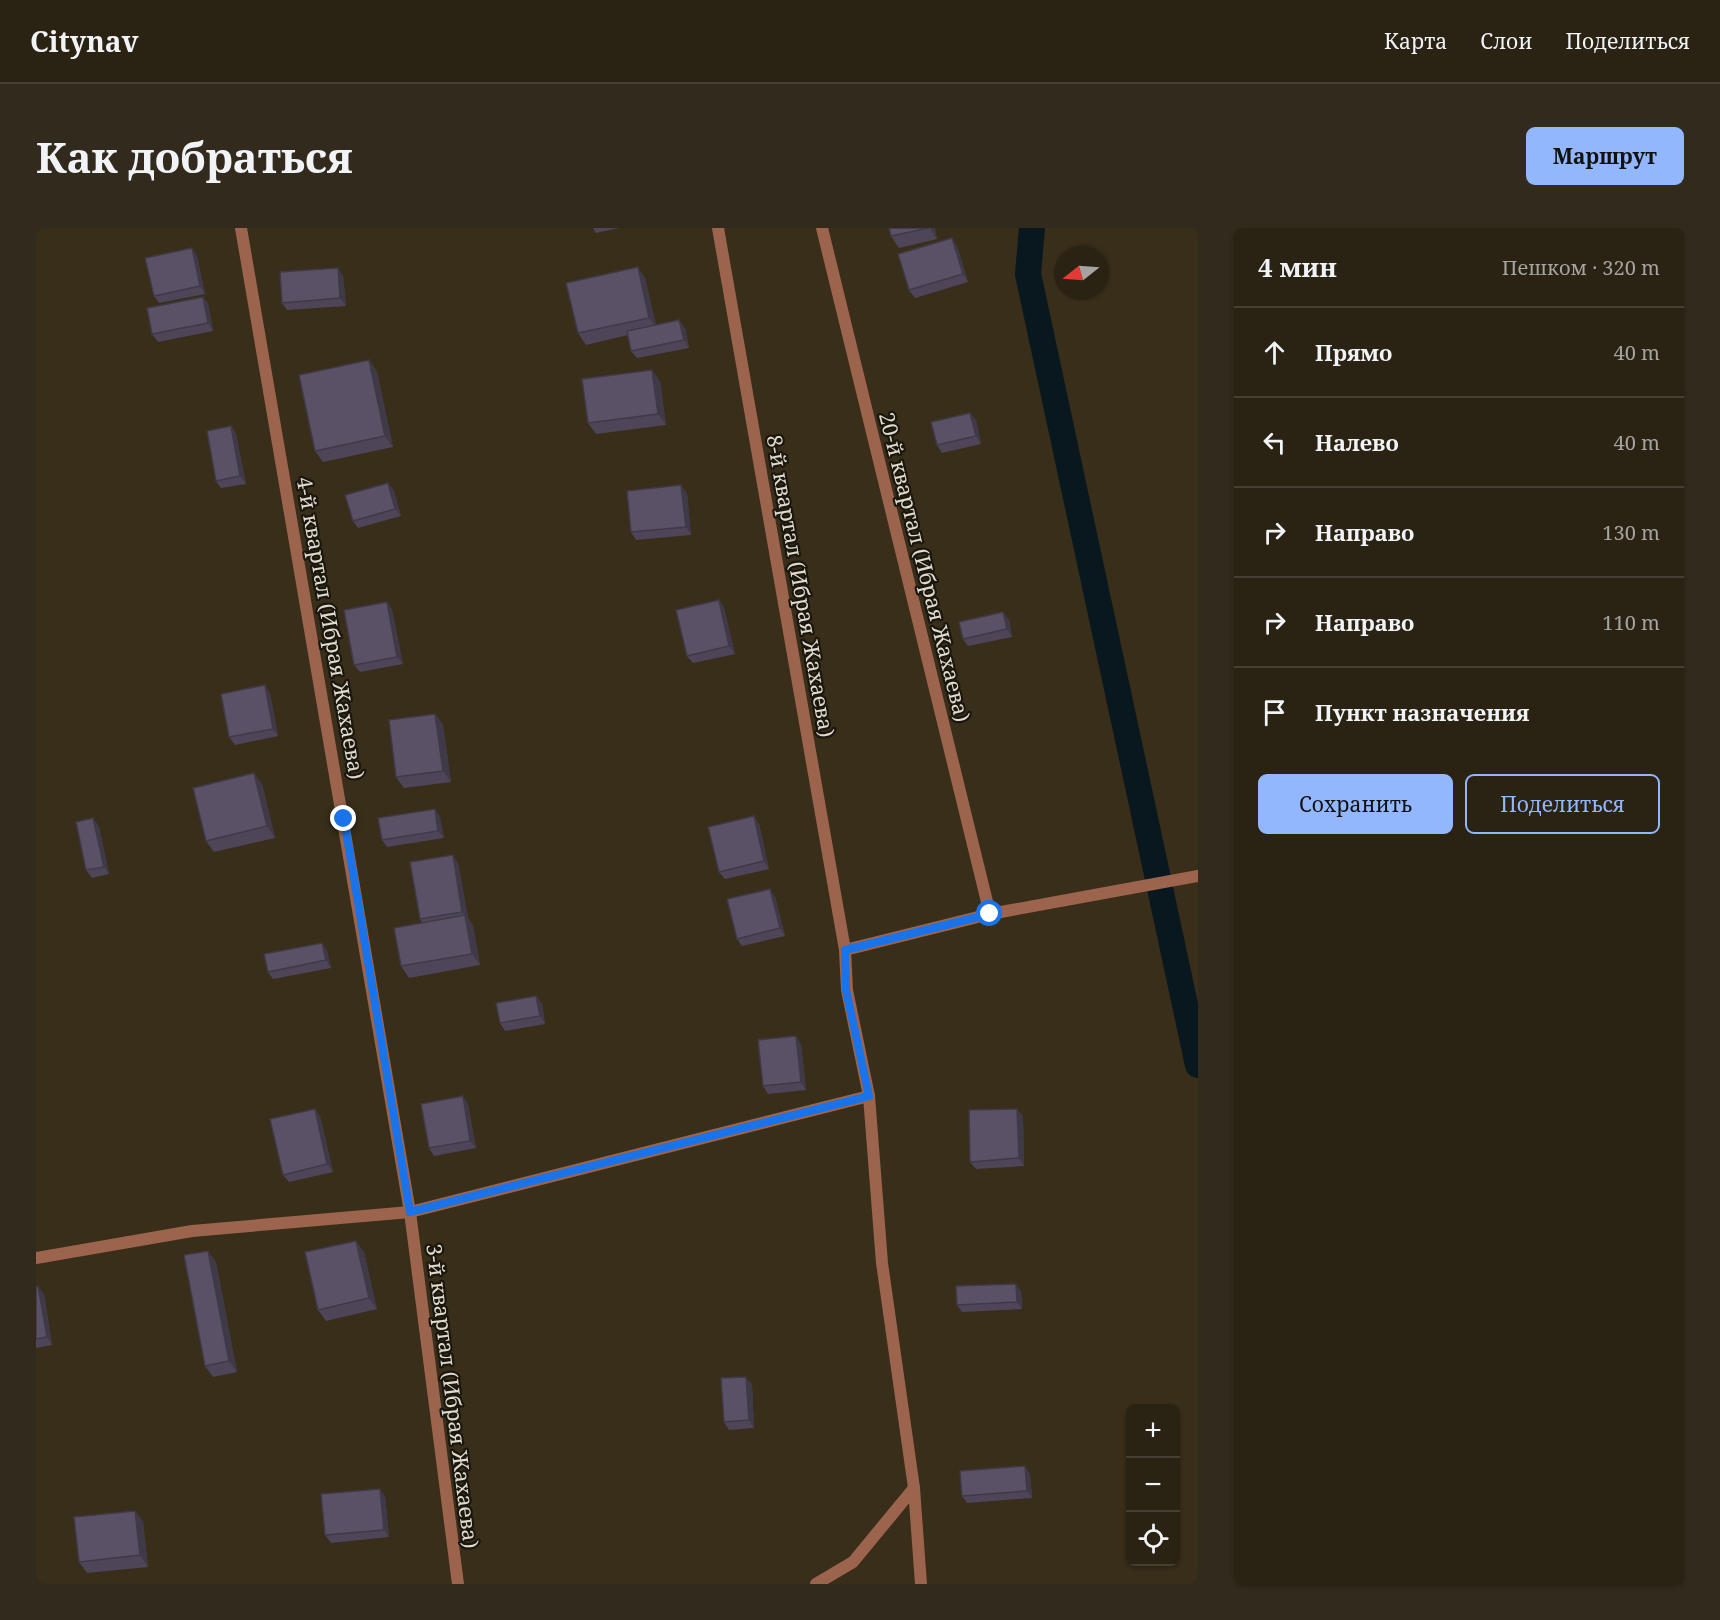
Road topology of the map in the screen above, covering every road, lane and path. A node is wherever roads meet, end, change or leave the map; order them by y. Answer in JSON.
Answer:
{"nodes":[{"id":1,"x":241,"y":228,"type":"edge"},
{"id":2,"x":718,"y":228,"type":"edge"},
{"id":3,"x":822,"y":228,"type":"edge"},
{"id":4,"x":1198,"y":876,"type":"edge"},
{"id":5,"x":990,"y":914,"type":"junction"},
{"id":6,"x":845,"y":950,"type":"junction"},
{"id":7,"x":869,"y":1096,"type":"junction"},
{"id":8,"x":410,"y":1212,"type":"junction"},
{"id":9,"x":36,"y":1258,"type":"edge"},
{"id":10,"x":914,"y":1488,"type":"junction"},
{"id":11,"x":458,"y":1584,"type":"edge"},
{"id":12,"x":816,"y":1584,"type":"edge"},
{"id":13,"x":921,"y":1584,"type":"edge"}],
"edges":[{"from":1,"to":8,"type":"street","name":"4-й квартал (Ибрая Жахаева)"},
{"from":2,"to":6,"type":"street","name":"8-й квартал (Ибрая Жахаева)"},
{"from":3,"to":5,"type":"street","name":"20-й квартал (Ибрая Жахаева)"},
{"from":4,"to":5,"type":"street"},
{"from":5,"to":6,"type":"street"},
{"from":6,"to":7,"type":"street","name":"8-й квартал (Ибрая Жахаева)"},
{"from":7,"to":8,"type":"street"},
{"from":7,"to":10,"type":"street","name":"8-й квартал (Ибрая Жахаева)"},
{"from":8,"to":9,"type":"street"},
{"from":8,"to":11,"type":"street","name":"3-й квартал (Ибрая Жахаева)"},
{"from":10,"to":12,"type":"street"},
{"from":10,"to":13,"type":"street","name":"8-й квартал (Ибрая Жахаева)"}]}
